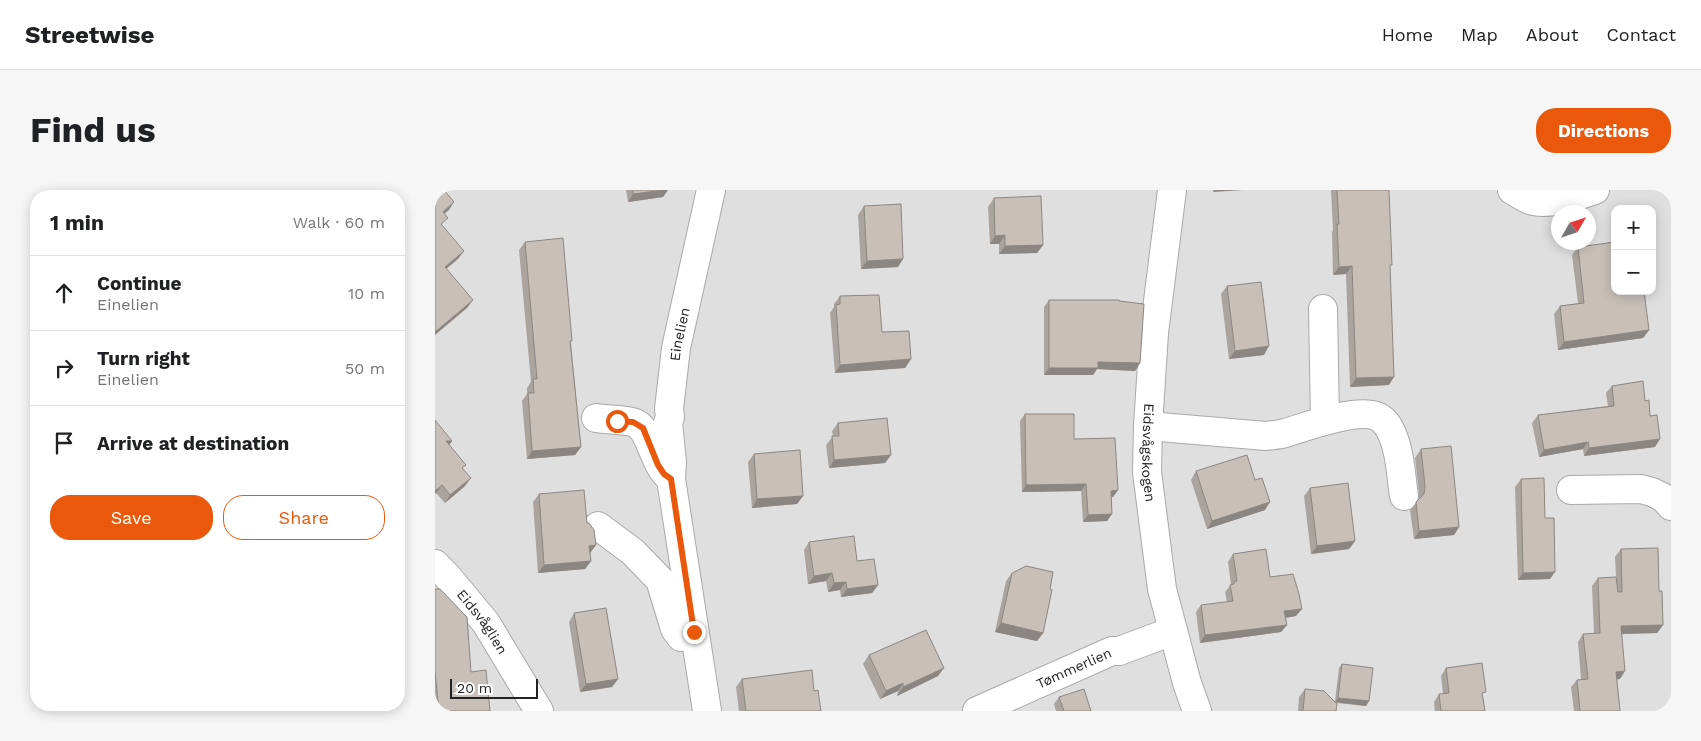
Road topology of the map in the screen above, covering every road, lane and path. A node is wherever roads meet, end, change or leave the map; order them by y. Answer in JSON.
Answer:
{"nodes":[{"id":1,"x":711,"y":190,"type":"edge"},
{"id":2,"x":1172,"y":190,"type":"edge"},
{"id":3,"x":1512,"y":190,"type":"edge"},
{"id":4,"x":1595,"y":190,"type":"edge"},
{"id":5,"x":1323,"y":309,"type":"dead end"},
{"id":6,"x":596,"y":418,"type":"dead end"},
{"id":7,"x":1325,"y":420,"type":"junction"},
{"id":8,"x":1148,"y":426,"type":"junction"},
{"id":9,"x":671,"y":479,"type":"junction"},
{"id":10,"x":1571,"y":490,"type":"dead end"},
{"id":11,"x":1404,"y":496,"type":"dead end"},
{"id":12,"x":1671,"y":506,"type":"edge"},
{"id":13,"x":598,"y":526,"type":"dead end"},
{"id":14,"x":435,"y":564,"type":"edge"},
{"id":15,"x":1173,"y":631,"type":"junction"},
{"id":16,"x":694,"y":632,"type":"junction"},
{"id":17,"x":539,"y":711,"type":"edge"},
{"id":18,"x":707,"y":711,"type":"edge"},
{"id":19,"x":977,"y":711,"type":"edge"},
{"id":20,"x":1197,"y":711,"type":"edge"}],
"edges":[{"from":1,"to":9,"type":"street","name":"Einelien"},
{"from":2,"to":8,"type":"street","name":"Eidsvågskogen"},
{"from":3,"to":4,"type":"street"},
{"from":5,"to":7,"type":"street"},
{"from":6,"to":9,"type":"street","name":"Einelien"},
{"from":7,"to":8,"type":"street"},
{"from":7,"to":11,"type":"street"},
{"from":8,"to":15,"type":"street","name":"Eidsvågskogen"},
{"from":9,"to":16,"type":"street","name":"Einelien"},
{"from":10,"to":12,"type":"street"},
{"from":13,"to":16,"type":"street"},
{"from":14,"to":17,"type":"street","name":"Eidsvåglien"},
{"from":15,"to":19,"type":"street","name":"Tømmerlien"},
{"from":15,"to":20,"type":"street","name":"Eidsvågskogen"},
{"from":16,"to":18,"type":"street","name":"Einelien"}]}
